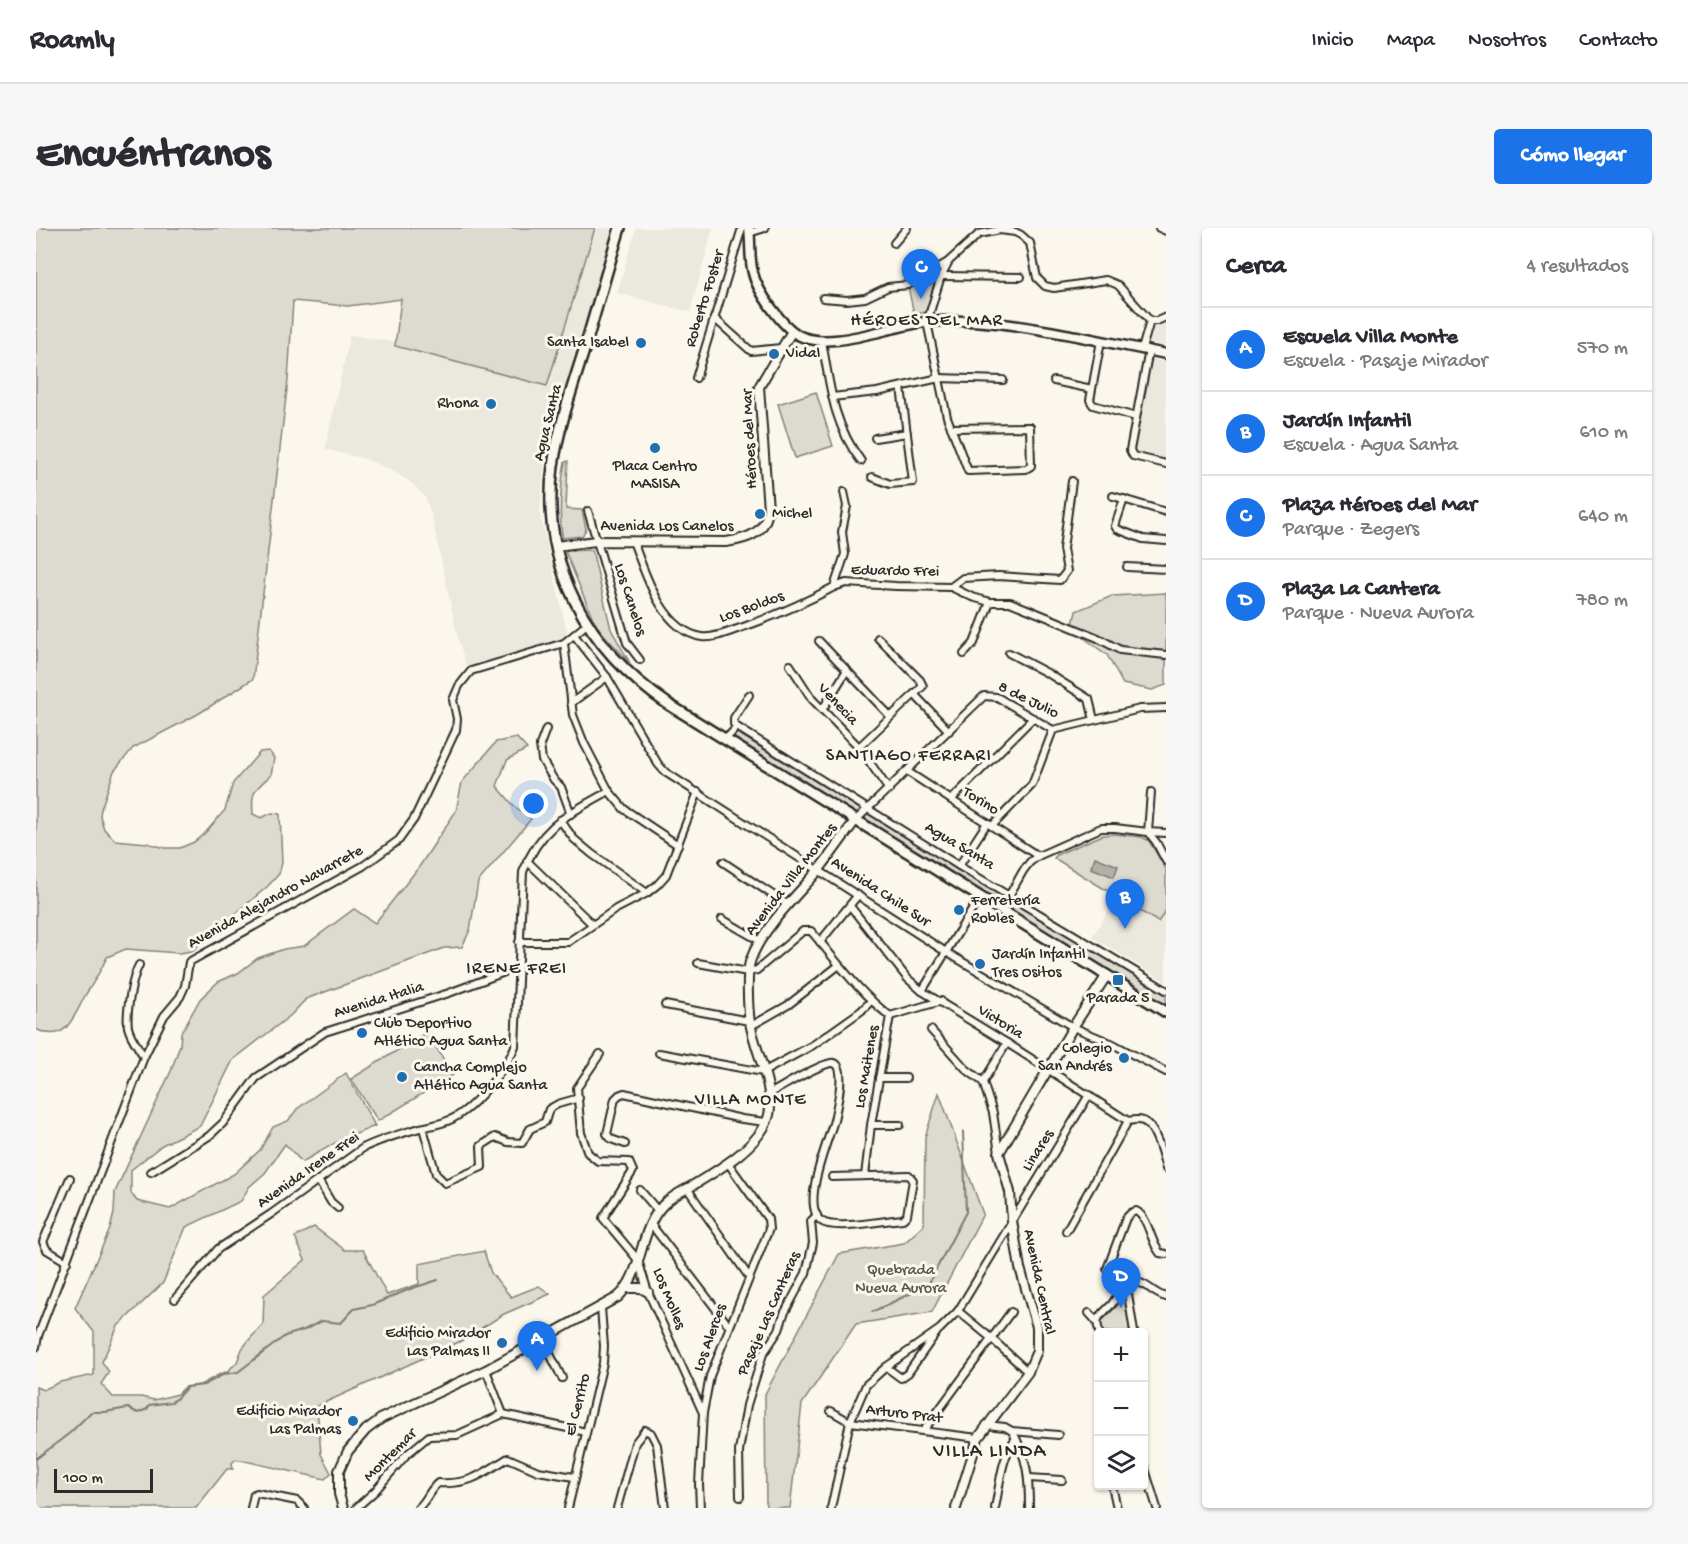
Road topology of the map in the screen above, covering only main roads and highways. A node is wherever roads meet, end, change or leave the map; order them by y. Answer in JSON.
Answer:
{"nodes":[{"id":1,"x":620,"y":228,"type":"edge"},
{"id":2,"x":747,"y":230,"type":"edge"},
{"id":3,"x":1166,"y":354,"type":"edge"},
{"id":4,"x":1166,"y":1012,"type":"edge"}],
"edges":[{"from":1,"to":4,"type":"main road","name":"Agua Santa"},
{"from":2,"to":3,"type":"main road"}]}
